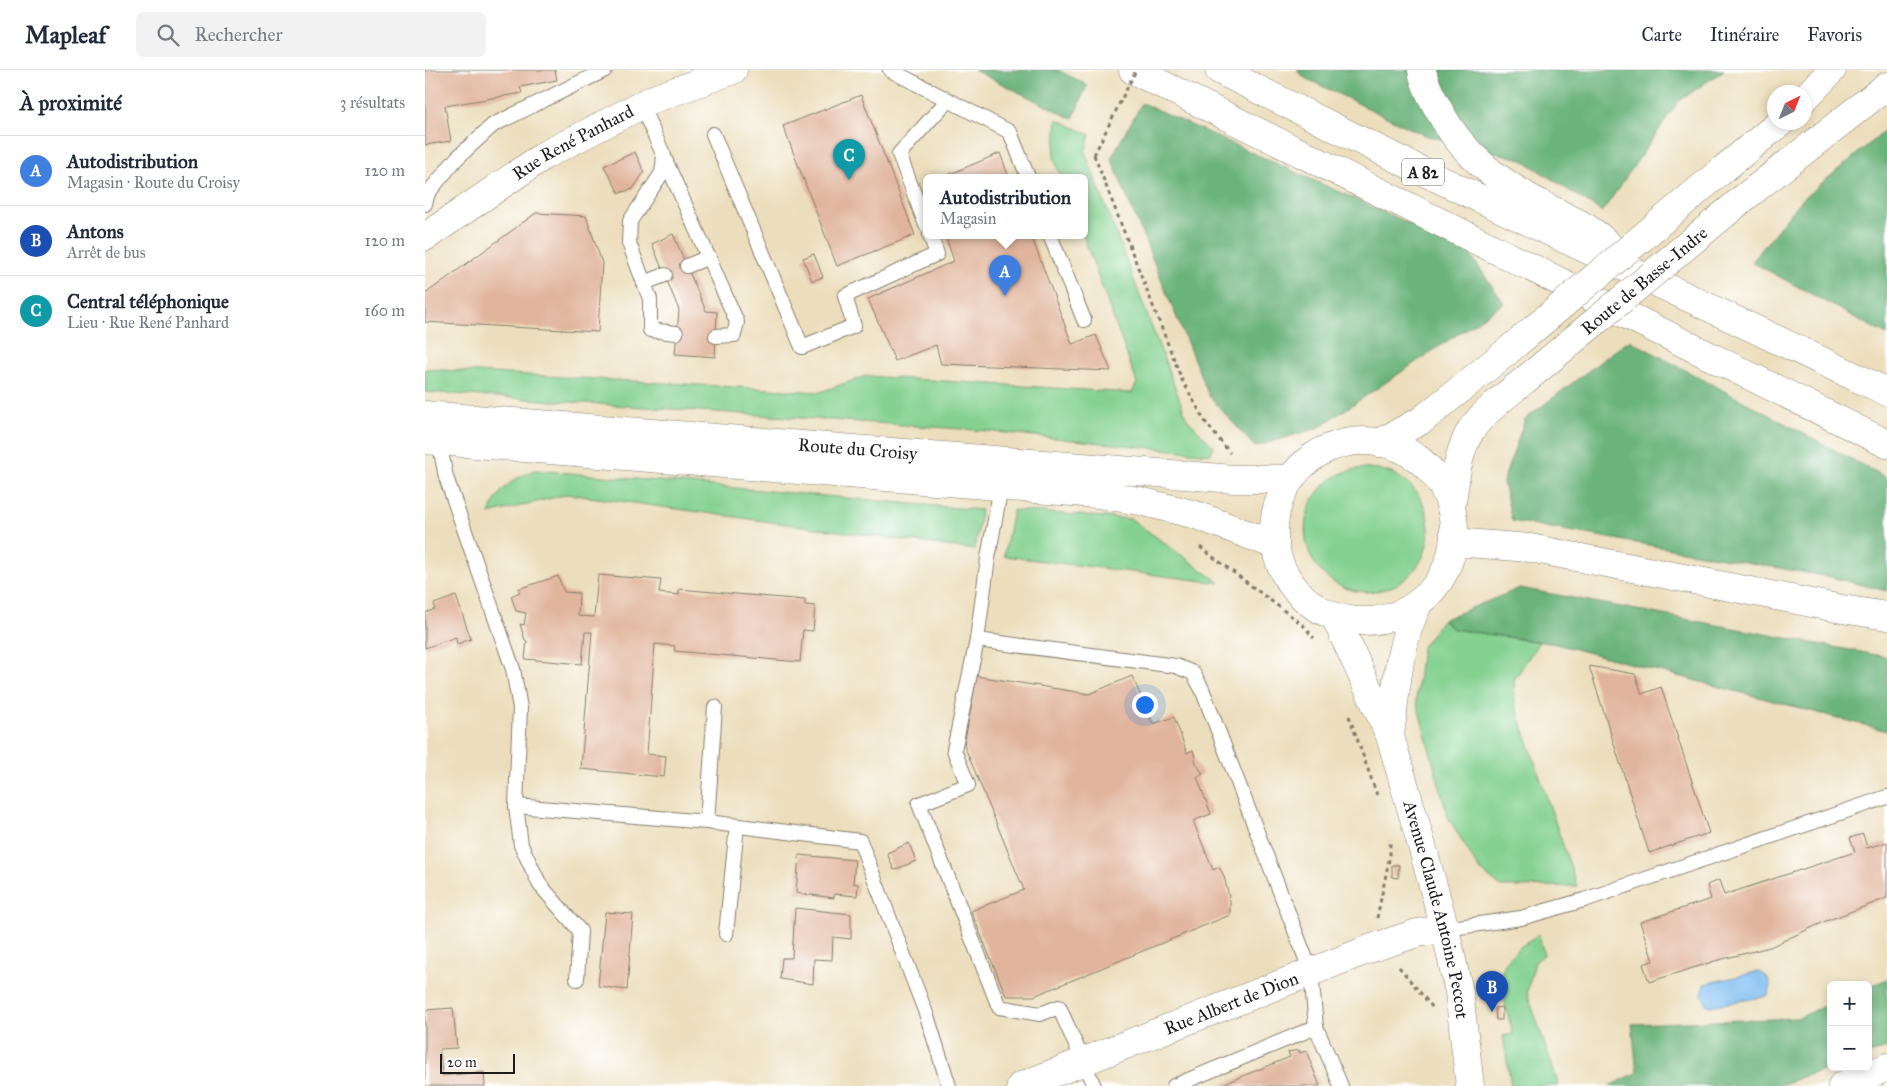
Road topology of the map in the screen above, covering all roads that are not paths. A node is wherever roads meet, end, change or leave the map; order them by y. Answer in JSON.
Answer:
{"nodes":[{"id":1,"x":605,"y":70,"type":"edge"},
{"id":2,"x":733,"y":70,"type":"edge"},
{"id":3,"x":890,"y":70,"type":"edge"},
{"id":4,"x":1134,"y":70,"type":"edge"},
{"id":5,"x":1219,"y":70,"type":"edge"},
{"id":6,"x":1422,"y":70,"type":"edge"},
{"id":7,"x":1832,"y":70,"type":"edge"},
{"id":8,"x":1848,"y":70,"type":"edge"},
{"id":9,"x":1887,"y":86,"type":"edge"},
{"id":10,"x":1812,"y":91,"type":"edge"},
{"id":11,"x":1812,"y":98,"type":"edge"},
{"id":12,"x":948,"y":100,"type":"junction"},
{"id":13,"x":641,"y":105,"type":"junction"},
{"id":14,"x":1771,"y":130,"type":"edge"},
{"id":15,"x":713,"y":134,"type":"dead end"},
{"id":16,"x":664,"y":156,"type":"junction"},
{"id":17,"x":1027,"y":174,"type":"edge"},
{"id":18,"x":425,"y":204,"type":"edge"},
{"id":19,"x":923,"y":217,"type":"edge"},
{"id":20,"x":425,"y":237,"type":"edge"},
{"id":21,"x":931,"y":239,"type":"edge"},
{"id":22,"x":1052,"y":239,"type":"edge"},
{"id":23,"x":709,"y":257,"type":"junction"},
{"id":24,"x":687,"y":266,"type":"dead end"},
{"id":25,"x":1629,"y":270,"type":"junction"},
{"id":26,"x":665,"y":275,"type":"dead end"},
{"id":27,"x":644,"y":283,"type":"junction"},
{"id":28,"x":1084,"y":320,"type":"dead end"},
{"id":29,"x":676,"y":333,"type":"dead end"},
{"id":30,"x":716,"y":336,"type":"dead end"},
{"id":31,"x":1887,"y":392,"type":"edge"},
{"id":32,"x":432,"y":428,"type":"edge"},
{"id":33,"x":1379,"y":443,"type":"junction"},
{"id":34,"x":1887,"y":444,"type":"edge"},
{"id":35,"x":1015,"y":460,"type":"junction"},
{"id":36,"x":1291,"y":479,"type":"junction"},
{"id":37,"x":1000,"y":486,"type":"junction"},
{"id":38,"x":1451,"y":508,"type":"junction"},
{"id":39,"x":1454,"y":542,"type":"junction"},
{"id":40,"x":1275,"y":545,"type":"junction"},
{"id":41,"x":1418,"y":604,"type":"junction"},
{"id":42,"x":1841,"y":609,"type":"junction"},
{"id":43,"x":1887,"y":616,"type":"edge"},
{"id":44,"x":1335,"y":617,"type":"junction"},
{"id":45,"x":1887,"y":628,"type":"edge"},
{"id":46,"x":977,"y":640,"type":"junction"},
{"id":47,"x":715,"y":707,"type":"dead end"},
{"id":48,"x":1390,"y":736,"type":"junction"},
{"id":49,"x":1887,"y":798,"type":"edge"},
{"id":50,"x":516,"y":806,"type":"junction"},
{"id":51,"x":707,"y":822,"type":"junction"},
{"id":52,"x":737,"y":826,"type":"junction"},
{"id":53,"x":1445,"y":929,"type":"junction"},
{"id":54,"x":726,"y":934,"type":"dead end"},
{"id":55,"x":1311,"y":972,"type":"junction"},
{"id":56,"x":577,"y":980,"type":"dead end"},
{"id":57,"x":1316,"y":1027,"type":"junction"},
{"id":58,"x":1082,"y":1062,"type":"junction"},
{"id":59,"x":1887,"y":1067,"type":"edge"},
{"id":60,"x":949,"y":1086,"type":"edge"},
{"id":61,"x":1021,"y":1086,"type":"edge"},
{"id":62,"x":1093,"y":1086,"type":"edge"},
{"id":63,"x":1174,"y":1086,"type":"edge"},
{"id":64,"x":1341,"y":1086,"type":"edge"},
{"id":65,"x":1470,"y":1086,"type":"edge"},
{"id":66,"x":1842,"y":1086,"type":"edge"}],
"edges":[{"from":1,"to":18,"type":"lane"},
{"from":2,"to":13,"type":"main road","name":"Rue René Panhard"},
{"from":3,"to":12,"type":"lane"},
{"from":4,"to":34,"type":"main road","number":"A 82"},
{"from":5,"to":25,"type":"main road","number":"A 82"},
{"from":6,"to":25,"type":"main road"},
{"from":7,"to":10,"type":"main road"},
{"from":8,"to":11,"type":"main road"},
{"from":9,"to":38,"type":"main road","name":"Route de Basse-Indre","bridge":true},
{"from":12,"to":17,"type":"lane"},
{"from":12,"to":19,"type":"lane"},
{"from":13,"to":16,"type":"lane"},
{"from":13,"to":20,"type":"main road","name":"Rue René Panhard"},
{"from":14,"to":33,"type":"main road","name":"Route de Basse-Indre","bridge":true},
{"from":15,"to":21,"type":"lane"},
{"from":16,"to":23,"type":"lane"},
{"from":16,"to":27,"type":"lane"},
{"from":22,"to":28,"type":"lane"},
{"from":23,"to":24,"type":"lane"},
{"from":23,"to":30,"type":"lane"},
{"from":25,"to":31,"type":"main road","number":"A 82"},
{"from":26,"to":27,"type":"lane"},
{"from":27,"to":29,"type":"lane"},
{"from":32,"to":35,"type":"main road","name":"Route du Croisy"},
{"from":32,"to":37,"type":"main road","name":"Route du Croisy"},
{"from":32,"to":50,"type":"lane"},
{"from":33,"to":36,"type":"main road"},
{"from":33,"to":38,"type":"main road"},
{"from":35,"to":36,"type":"main road","name":"Route du Croisy"},
{"from":35,"to":37,"type":"lane"},
{"from":36,"to":40,"type":"main road"},
{"from":37,"to":40,"type":"main road","name":"Route du Croisy"},
{"from":37,"to":46,"type":"lane"},
{"from":38,"to":39,"type":"main road"},
{"from":39,"to":41,"type":"main road"},
{"from":39,"to":42,"type":"main road"},
{"from":40,"to":44,"type":"main road"},
{"from":41,"to":44,"type":"main road"},
{"from":41,"to":48,"type":"main road","name":"Avenue Claude Antoine Peccot"},
{"from":42,"to":43,"type":"main road"},
{"from":42,"to":45,"type":"main road"},
{"from":44,"to":48,"type":"main road","name":"Avenue Claude Antoine Peccot"},
{"from":46,"to":55,"type":"lane"},
{"from":46,"to":58,"type":"lane"},
{"from":47,"to":51,"type":"lane"},
{"from":48,"to":53,"type":"main road","name":"Avenue Claude Antoine Peccot"},
{"from":49,"to":53,"type":"lane"},
{"from":50,"to":51,"type":"lane"},
{"from":50,"to":56,"type":"lane"},
{"from":51,"to":52,"type":"lane"},
{"from":52,"to":54,"type":"lane"},
{"from":52,"to":60,"type":"lane"},
{"from":53,"to":55,"type":"main road","name":"Rue Albert de Dion"},
{"from":53,"to":65,"type":"main road","name":"Avenue Claude Antoine Peccot"},
{"from":55,"to":57,"type":"lane"},
{"from":55,"to":58,"type":"main road","name":"Rue Albert de Dion"},
{"from":57,"to":63,"type":"lane"},
{"from":57,"to":64,"type":"lane"},
{"from":58,"to":61,"type":"main road","name":"Rue Albert de Dion"},
{"from":58,"to":62,"type":"lane"},
{"from":59,"to":66,"type":"main road"}]}
